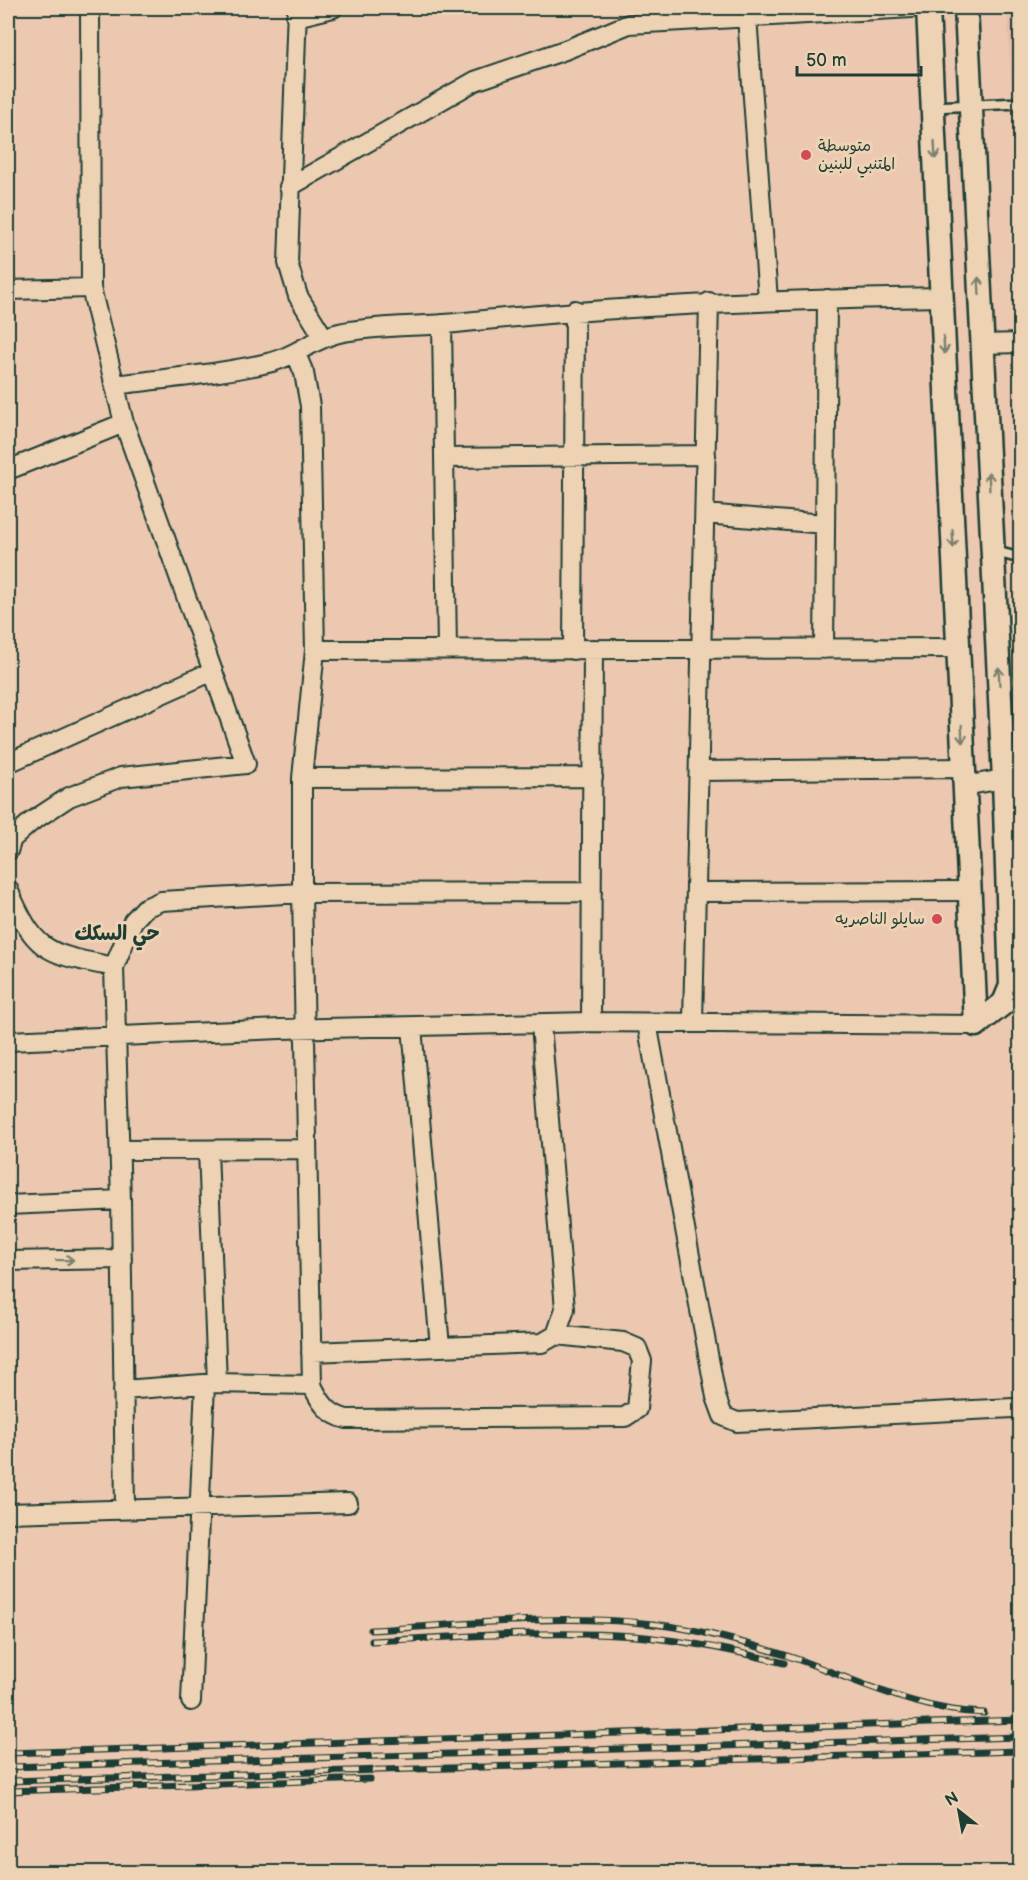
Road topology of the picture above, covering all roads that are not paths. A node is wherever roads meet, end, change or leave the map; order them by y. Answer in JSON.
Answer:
{"nodes":[{"id":1,"x":90,"y":8,"type":"edge"},
{"id":2,"x":333,"y":8,"type":"edge"},
{"id":3,"x":912,"y":8,"type":"edge"},
{"id":4,"x":928,"y":8,"type":"edge"},
{"id":5,"x":966,"y":8,"type":"edge"},
{"id":6,"x":297,"y":12,"type":"edge"},
{"id":7,"x":627,"y":16,"type":"edge"},
{"id":8,"x":747,"y":17,"type":"junction"},
{"id":9,"x":1020,"y":103,"type":"edge"},
{"id":10,"x":970,"y":105,"type":"junction"},
{"id":11,"x":933,"y":107,"type":"junction"},
{"id":12,"x":289,"y":187,"type":"junction"},
{"id":13,"x":91,"y":288,"type":"junction"},
{"id":14,"x":8,"y":290,"type":"edge"},
{"id":15,"x":942,"y":297,"type":"junction"},
{"id":16,"x":827,"y":299,"type":"junction"},
{"id":17,"x":768,"y":300,"type":"junction"},
{"id":18,"x":709,"y":302,"type":"junction"},
{"id":19,"x":574,"y":310,"type":"junction"},
{"id":20,"x":442,"y":324,"type":"junction"},
{"id":21,"x":324,"y":338,"type":"junction"},
{"id":22,"x":1020,"y":343,"type":"edge"},
{"id":23,"x":982,"y":344,"type":"junction"},
{"id":24,"x":296,"y":354,"type":"junction"},
{"id":25,"x":115,"y":385,"type":"junction"},
{"id":26,"x":124,"y":423,"type":"junction"},
{"id":27,"x":575,"y":454,"type":"junction"},
{"id":28,"x":706,"y":455,"type":"junction"},
{"id":29,"x":444,"y":458,"type":"junction"},
{"id":30,"x":8,"y":470,"type":"edge"},
{"id":31,"x":705,"y":514,"type":"junction"},
{"id":32,"x":825,"y":524,"type":"junction"},
{"id":33,"x":993,"y":551,"type":"junction"},
{"id":34,"x":1020,"y":558,"type":"edge"},
{"id":35,"x":702,"y":648,"type":"junction"},
{"id":36,"x":958,"y":648,"type":"junction"},
{"id":37,"x":447,"y":649,"type":"junction"},
{"id":38,"x":593,"y":649,"type":"junction"},
{"id":39,"x":824,"y":649,"type":"junction"},
{"id":40,"x":315,"y":650,"type":"junction"},
{"id":41,"x":573,"y":650,"type":"junction"},
{"id":42,"x":213,"y":671,"type":"junction"},
{"id":43,"x":8,"y":763,"type":"edge"},
{"id":44,"x":700,"y":771,"type":"junction"},
{"id":45,"x":593,"y":777,"type":"junction"},
{"id":46,"x":964,"y":777,"type":"junction"},
{"id":47,"x":302,"y":778,"type":"junction"},
{"id":48,"x":1016,"y":778,"type":"edge"},
{"id":49,"x":8,"y":851,"type":"edge"},
{"id":50,"x":8,"y":888,"type":"edge"},
{"id":51,"x":969,"y":891,"type":"junction"},
{"id":52,"x":592,"y":892,"type":"junction"},
{"id":53,"x":697,"y":892,"type":"junction"},
{"id":54,"x":302,"y":893,"type":"junction"},
{"id":55,"x":114,"y":967,"type":"junction"},
{"id":56,"x":591,"y":1022,"type":"junction"},
{"id":57,"x":693,"y":1022,"type":"junction"},
{"id":58,"x":647,"y":1023,"type":"junction"},
{"id":59,"x":542,"y":1025,"type":"junction"},
{"id":60,"x":976,"y":1025,"type":"junction"},
{"id":61,"x":412,"y":1027,"type":"junction"},
{"id":62,"x":305,"y":1029,"type":"junction"},
{"id":63,"x":117,"y":1036,"type":"junction"},
{"id":64,"x":8,"y":1041,"type":"edge"},
{"id":65,"x":308,"y":1149,"type":"junction"},
{"id":66,"x":120,"y":1150,"type":"junction"},
{"id":67,"x":208,"y":1150,"type":"junction"},
{"id":68,"x":122,"y":1200,"type":"junction"},
{"id":69,"x":8,"y":1205,"type":"edge"},
{"id":70,"x":122,"y":1259,"type":"junction"},
{"id":71,"x":8,"y":1261,"type":"edge"},
{"id":72,"x":556,"y":1335,"type":"junction"},
{"id":73,"x":441,"y":1347,"type":"junction"},
{"id":74,"x":311,"y":1352,"type":"junction"},
{"id":75,"x":211,"y":1384,"type":"junction"},
{"id":76,"x":312,"y":1385,"type":"junction"},
{"id":77,"x":123,"y":1390,"type":"junction"},
{"id":78,"x":1013,"y":1408,"type":"dead end"},
{"id":79,"x":348,"y":1503,"type":"dead end"},
{"id":80,"x":198,"y":1507,"type":"junction"},
{"id":81,"x":125,"y":1509,"type":"junction"},
{"id":82,"x":8,"y":1513,"type":"edge"},
{"id":83,"x":191,"y":1701,"type":"dead end"}],
"edges":[{"from":1,"to":13,"type":"street"},
{"from":2,"to":6,"type":"street"},
{"from":3,"to":8,"type":"street"},
{"from":4,"to":11,"type":"street"},
{"from":5,"to":10,"type":"street"},
{"from":6,"to":12,"type":"street"},
{"from":7,"to":8,"type":"street"},
{"from":7,"to":12,"type":"street"},
{"from":8,"to":17,"type":"street"},
{"from":9,"to":10,"type":"lane"},
{"from":10,"to":11,"type":"lane"},
{"from":23,"to":10,"type":"street","one_way":true},
{"from":11,"to":15,"type":"street","one_way":true},
{"from":12,"to":21,"type":"street"},
{"from":13,"to":14,"type":"street"},
{"from":13,"to":25,"type":"street"},
{"from":15,"to":16,"type":"street"},
{"from":15,"to":36,"type":"street","one_way":true},
{"from":16,"to":17,"type":"street"},
{"from":16,"to":32,"type":"street"},
{"from":17,"to":18,"type":"street"},
{"from":18,"to":19,"type":"street"},
{"from":18,"to":28,"type":"street"},
{"from":19,"to":20,"type":"street"},
{"from":19,"to":27,"type":"street"},
{"from":20,"to":21,"type":"street"},
{"from":20,"to":29,"type":"street"},
{"from":21,"to":24,"type":"street"},
{"from":22,"to":23,"type":"street"},
{"from":33,"to":23,"type":"street","one_way":true},
{"from":24,"to":25,"type":"street"},
{"from":24,"to":40,"type":"street"},
{"from":25,"to":26,"type":"street"},
{"from":26,"to":30,"type":"street"},
{"from":26,"to":42,"type":"street"},
{"from":27,"to":28,"type":"street"},
{"from":27,"to":29,"type":"street"},
{"from":27,"to":41,"type":"street"},
{"from":28,"to":31,"type":"street"},
{"from":29,"to":37,"type":"street"},
{"from":31,"to":32,"type":"street"},
{"from":31,"to":35,"type":"street"},
{"from":32,"to":39,"type":"street"},
{"from":33,"to":34,"type":"lane"},
{"from":48,"to":33,"type":"street","one_way":true},
{"from":35,"to":38,"type":"street"},
{"from":35,"to":39,"type":"street"},
{"from":35,"to":44,"type":"street"},
{"from":36,"to":39,"type":"street"},
{"from":36,"to":46,"type":"street","one_way":true},
{"from":37,"to":40,"type":"street"},
{"from":37,"to":41,"type":"street"},
{"from":38,"to":41,"type":"street"},
{"from":38,"to":45,"type":"street"},
{"from":40,"to":47,"type":"street"},
{"from":42,"to":43,"type":"street"},
{"from":42,"to":49,"type":"street"},
{"from":44,"to":46,"type":"street"},
{"from":44,"to":53,"type":"street"},
{"from":45,"to":47,"type":"street"},
{"from":45,"to":52,"type":"street"},
{"from":46,"to":48,"type":"street"},
{"from":46,"to":51,"type":"street"},
{"from":47,"to":54,"type":"street"},
{"from":48,"to":60,"type":"street"},
{"from":50,"to":55,"type":"street"},
{"from":51,"to":53,"type":"street"},
{"from":51,"to":60,"type":"street"},
{"from":52,"to":54,"type":"street"},
{"from":52,"to":56,"type":"street"},
{"from":53,"to":57,"type":"street"},
{"from":54,"to":55,"type":"street"},
{"from":54,"to":62,"type":"street"},
{"from":55,"to":63,"type":"street"},
{"from":56,"to":58,"type":"street"},
{"from":56,"to":59,"type":"street"},
{"from":57,"to":58,"type":"street"},
{"from":57,"to":60,"type":"street"},
{"from":58,"to":78,"type":"street"},
{"from":59,"to":61,"type":"street"},
{"from":59,"to":72,"type":"street"},
{"from":61,"to":62,"type":"street"},
{"from":61,"to":73,"type":"street"},
{"from":62,"to":63,"type":"street"},
{"from":62,"to":65,"type":"street"},
{"from":63,"to":64,"type":"street"},
{"from":63,"to":66,"type":"street"},
{"from":65,"to":67,"type":"street"},
{"from":65,"to":74,"type":"street"},
{"from":66,"to":67,"type":"street"},
{"from":66,"to":68,"type":"street"},
{"from":67,"to":75,"type":"street"},
{"from":68,"to":69,"type":"street"},
{"from":68,"to":70,"type":"street"},
{"from":71,"to":70,"type":"street","one_way":true},
{"from":70,"to":77,"type":"street"},
{"from":72,"to":73,"type":"street"},
{"from":72,"to":76,"type":"street"},
{"from":73,"to":74,"type":"street"},
{"from":74,"to":76,"type":"street"},
{"from":75,"to":76,"type":"street"},
{"from":75,"to":77,"type":"street"},
{"from":75,"to":80,"type":"street"},
{"from":77,"to":81,"type":"street"},
{"from":79,"to":80,"type":"street"},
{"from":80,"to":81,"type":"street"},
{"from":80,"to":83,"type":"street"},
{"from":81,"to":82,"type":"street"}]}
